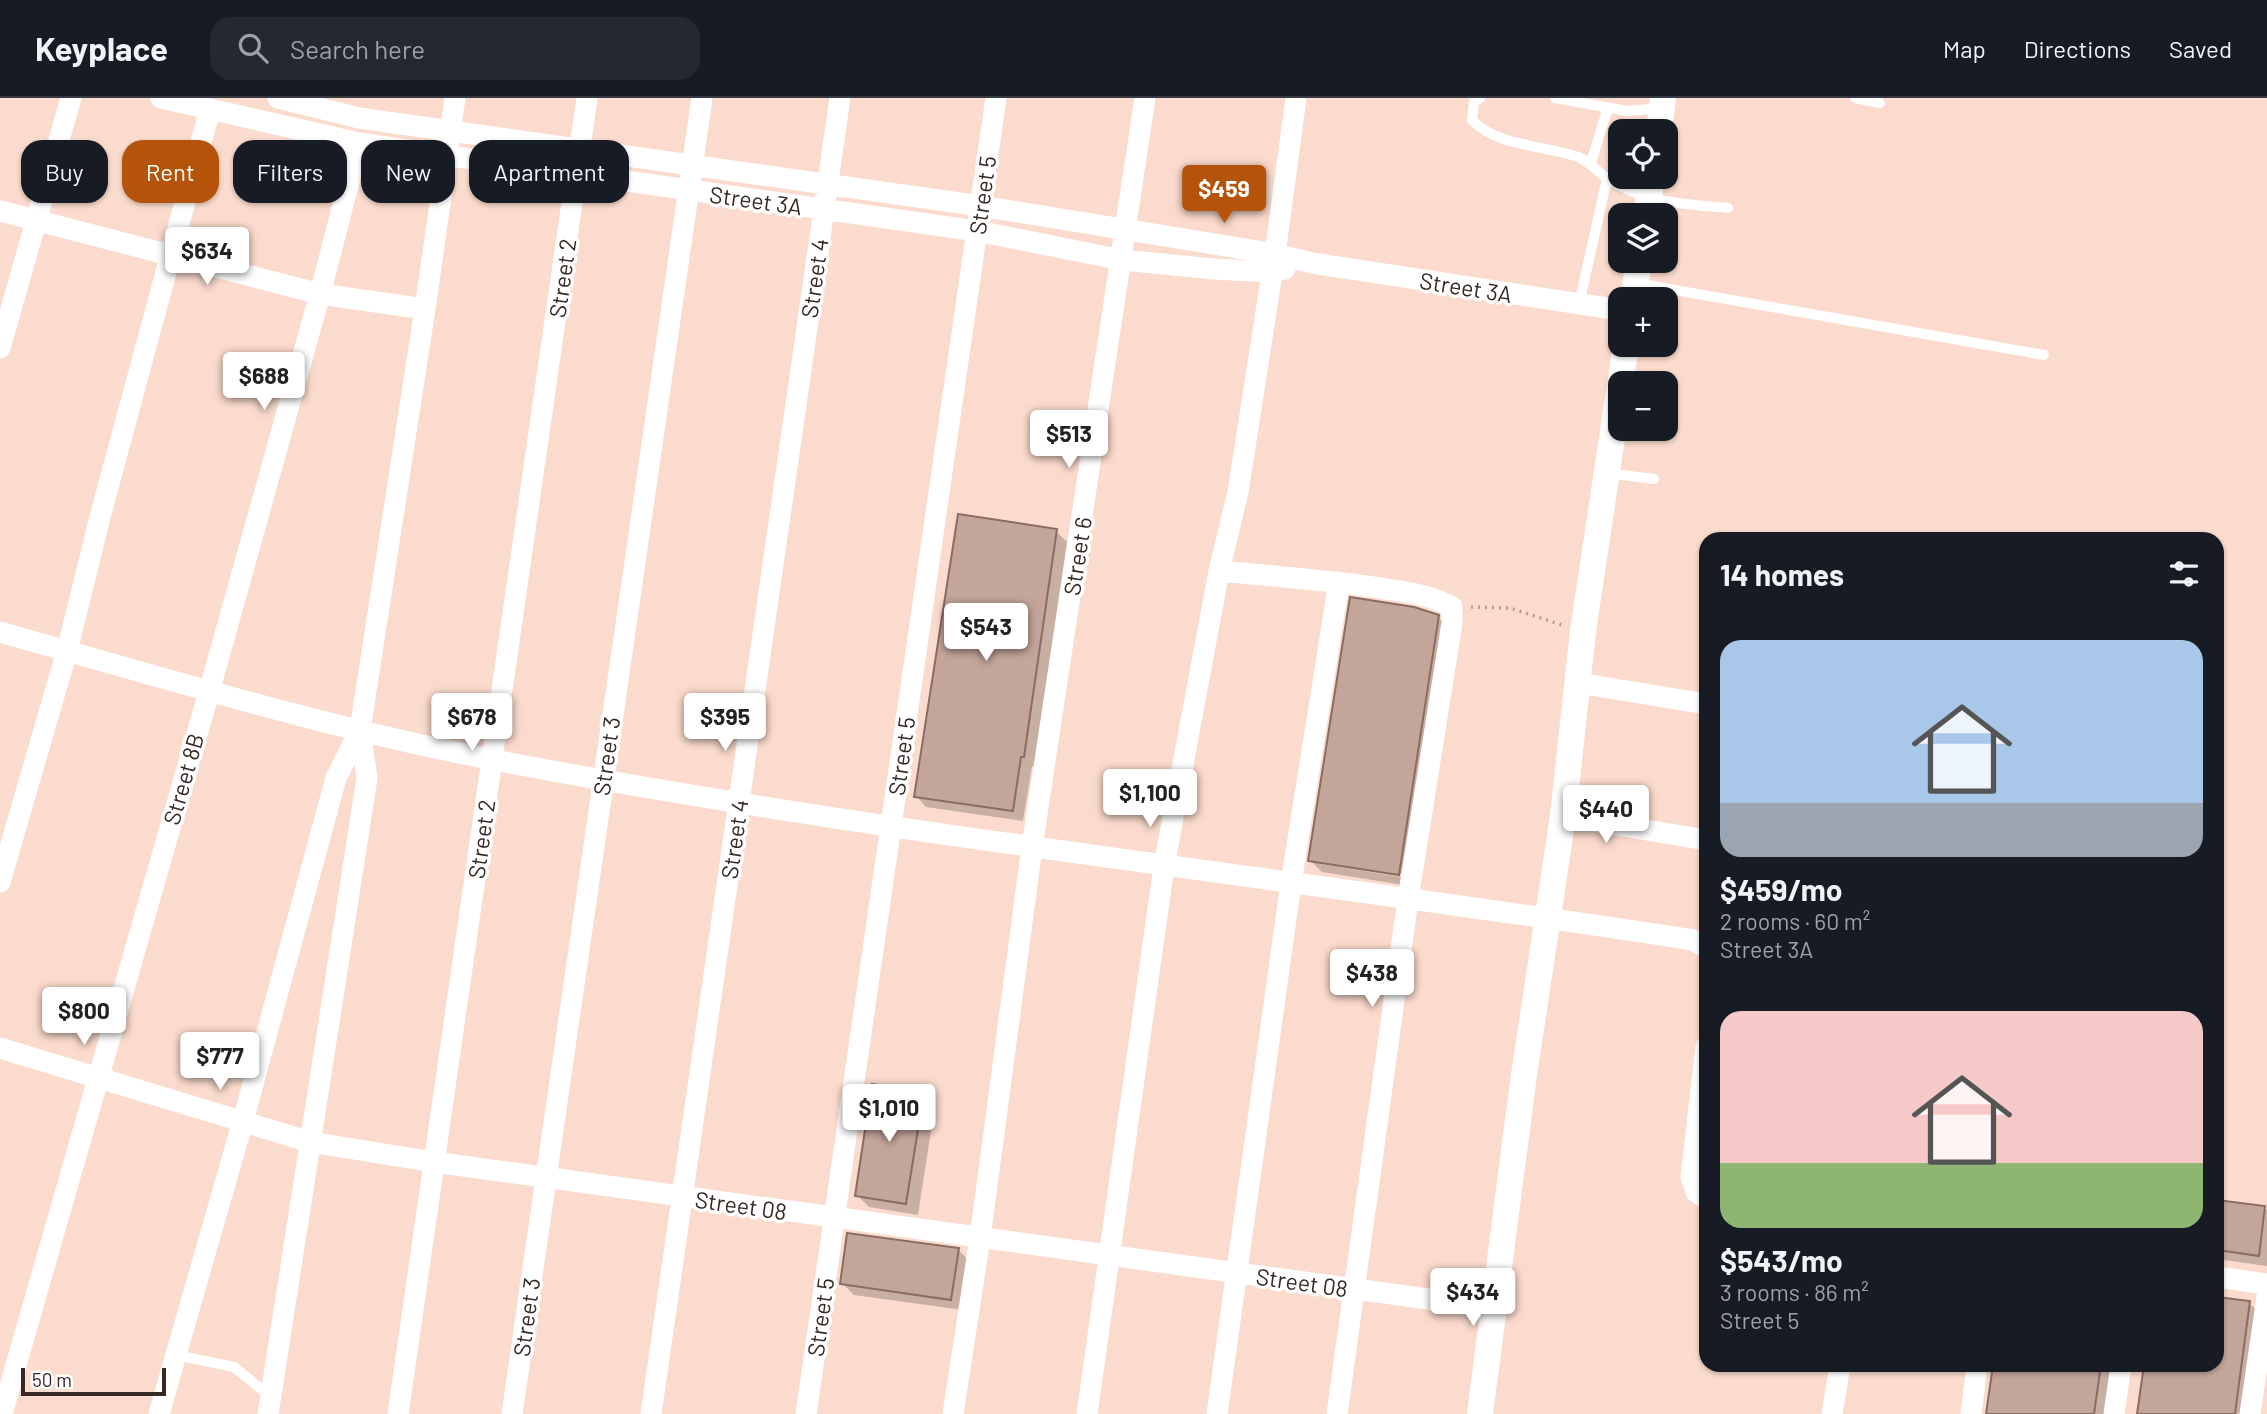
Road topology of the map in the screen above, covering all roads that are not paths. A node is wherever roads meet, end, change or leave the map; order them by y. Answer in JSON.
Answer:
{"nodes":[{"id":1,"x":71,"y":98,"type":"edge"},
{"id":2,"x":161,"y":98,"type":"edge"},
{"id":3,"x":278,"y":98,"type":"edge"},
{"id":4,"x":455,"y":98,"type":"edge"},
{"id":5,"x":587,"y":98,"type":"edge"},
{"id":6,"x":702,"y":98,"type":"edge"},
{"id":7,"x":840,"y":98,"type":"edge"},
{"id":8,"x":996,"y":98,"type":"edge"},
{"id":9,"x":1145,"y":98,"type":"edge"},
{"id":10,"x":1296,"y":98,"type":"edge"},
{"id":11,"x":1480,"y":98,"type":"edge"},
{"id":12,"x":1555,"y":98,"type":"edge"},
{"id":13,"x":1855,"y":98,"type":"edge"},
{"id":14,"x":1880,"y":103,"type":"dead end"},
{"id":15,"x":234,"y":106,"type":"edge"},
{"id":16,"x":1608,"y":107,"type":"junction"},
{"id":17,"x":210,"y":110,"type":"junction"},
{"id":18,"x":327,"y":110,"type":"junction"},
{"id":19,"x":1661,"y":112,"type":"edge"},
{"id":20,"x":450,"y":131,"type":"junction"},
{"id":21,"x":321,"y":136,"type":"junction"},
{"id":22,"x":449,"y":140,"type":"edge"},
{"id":23,"x":515,"y":140,"type":"edge"},
{"id":24,"x":581,"y":140,"type":"edge"},
{"id":25,"x":359,"y":143,"type":"joint"},
{"id":26,"x":629,"y":156,"type":"edge"},
{"id":27,"x":1591,"y":163,"type":"junction"},
{"id":28,"x":691,"y":165,"type":"junction"},
{"id":29,"x":1607,"y":179,"type":"junction"},
{"id":30,"x":629,"y":182,"type":"edge"},
{"id":31,"x":828,"y":184,"type":"junction"},
{"id":32,"x":687,"y":190,"type":"junction"},
{"id":33,"x":1649,"y":197,"type":"edge"},
{"id":34,"x":440,"y":203,"type":"edge"},
{"id":35,"x":573,"y":203,"type":"edge"},
{"id":36,"x":981,"y":206,"type":"junction"},
{"id":37,"x":1728,"y":208,"type":"dead end"},
{"id":38,"x":824,"y":210,"type":"junction"},
{"id":39,"x":0,"y":211,"type":"edge"},
{"id":40,"x":36,"y":220,"type":"junction"},
{"id":41,"x":977,"y":231,"type":"junction"},
{"id":42,"x":1126,"y":231,"type":"junction"},
{"id":43,"x":170,"y":256,"type":"junction"},
{"id":44,"x":1122,"y":260,"type":"junction"},
{"id":45,"x":1273,"y":263,"type":"junction"},
{"id":46,"x":1636,"y":281,"type":"edge"},
{"id":47,"x":320,"y":294,"type":"junction"},
{"id":48,"x":1579,"y":304,"type":"junction"},
{"id":49,"x":1608,"y":308,"type":"edge"},
{"id":50,"x":425,"y":309,"type":"junction"},
{"id":51,"x":0,"y":348,"type":"edge"},
{"id":52,"x":2044,"y":355,"type":"dead end"},
{"id":53,"x":1624,"y":357,"type":"edge"},
{"id":54,"x":1606,"y":473,"type":"junction"},
{"id":55,"x":1654,"y":479,"type":"dead end"},
{"id":56,"x":1219,"y":571,"type":"junction"},
{"id":57,"x":1339,"y":582,"type":"junction"},
{"id":58,"x":0,"y":632,"type":"edge"},
{"id":59,"x":67,"y":651,"type":"junction"},
{"id":60,"x":1577,"y":682,"type":"junction"},
{"id":61,"x":209,"y":692,"type":"junction"},
{"id":62,"x":1699,"y":703,"type":"edge"},
{"id":63,"x":360,"y":730,"type":"junction"},
{"id":64,"x":492,"y":760,"type":"junction"},
{"id":65,"x":603,"y":779,"type":"junction"},
{"id":66,"x":739,"y":802,"type":"junction"},
{"id":67,"x":1563,"y":816,"type":"junction"},
{"id":68,"x":891,"y":825,"type":"junction"},
{"id":69,"x":1699,"y":839,"type":"edge"},
{"id":70,"x":1032,"y":847,"type":"junction"},
{"id":71,"x":1164,"y":866,"type":"junction"},
{"id":72,"x":0,"y":882,"type":"edge"},
{"id":73,"x":1291,"y":883,"type":"junction"},
{"id":74,"x":1408,"y":899,"type":"junction"},
{"id":75,"x":1549,"y":918,"type":"junction"},
{"id":76,"x":1699,"y":944,"type":"edge"},
{"id":77,"x":0,"y":1048,"type":"edge"},
{"id":78,"x":97,"y":1077,"type":"junction"},
{"id":79,"x":1699,"y":1107,"type":"edge"},
{"id":80,"x":243,"y":1121,"type":"junction"},
{"id":81,"x":310,"y":1142,"type":"junction"},
{"id":82,"x":435,"y":1162,"type":"junction"},
{"id":83,"x":546,"y":1178,"type":"junction"},
{"id":84,"x":1699,"y":1194,"type":"edge"},
{"id":85,"x":682,"y":1197,"type":"junction"},
{"id":86,"x":835,"y":1217,"type":"junction"},
{"id":87,"x":980,"y":1238,"type":"junction"},
{"id":88,"x":1109,"y":1256,"type":"junction"},
{"id":89,"x":1236,"y":1273,"type":"junction"},
{"id":90,"x":2224,"y":1278,"type":"edge"},
{"id":91,"x":2267,"y":1284,"type":"edge"},
{"id":92,"x":1354,"y":1290,"type":"junction"},
{"id":93,"x":2267,"y":1297,"type":"edge"},
{"id":94,"x":1493,"y":1308,"type":"junction"},
{"id":95,"x":176,"y":1355,"type":"junction"},
{"id":96,"x":1839,"y":1372,"type":"edge"},
{"id":97,"x":1976,"y":1372,"type":"edge"},
{"id":98,"x":2120,"y":1372,"type":"edge"},
{"id":99,"x":269,"y":1405,"type":"edge"},
{"id":100,"x":2,"y":1414,"type":"edge"},
{"id":101,"x":159,"y":1414,"type":"edge"},
{"id":102,"x":398,"y":1414,"type":"edge"},
{"id":103,"x":512,"y":1414,"type":"edge"},
{"id":104,"x":651,"y":1414,"type":"edge"},
{"id":105,"x":806,"y":1414,"type":"edge"},
{"id":106,"x":953,"y":1414,"type":"edge"},
{"id":107,"x":1087,"y":1414,"type":"edge"},
{"id":108,"x":1217,"y":1414,"type":"edge"},
{"id":109,"x":1337,"y":1414,"type":"edge"},
{"id":110,"x":1480,"y":1414,"type":"edge"},
{"id":111,"x":1832,"y":1414,"type":"edge"},
{"id":112,"x":1970,"y":1414,"type":"edge"},
{"id":113,"x":2114,"y":1414,"type":"edge"},
{"id":114,"x":2250,"y":1414,"type":"edge"}],
"edges":[{"from":1,"to":40,"type":"street"},
{"from":2,"to":17,"type":"street","name":"Street 3A"},
{"from":3,"to":18,"type":"street","name":"Street 3A"},
{"from":4,"to":20,"type":"street"},
{"from":5,"to":24,"type":"street","name":"Street 2"},
{"from":6,"to":28,"type":"street","name":"Street 3"},
{"from":7,"to":31,"type":"street","name":"Street 4"},
{"from":8,"to":36,"type":"street","name":"Street 5"},
{"from":9,"to":42,"type":"street","name":"Street 6"},
{"from":10,"to":45,"type":"street"},
{"from":11,"to":27,"type":"lane"},
{"from":12,"to":16,"type":"lane"},
{"from":13,"to":14,"type":"lane"},
{"from":15,"to":17,"type":"street","name":"Street 3A"},
{"from":15,"to":21,"type":"street","name":"Street 3A"},
{"from":16,"to":19,"type":"lane"},
{"from":16,"to":27,"type":"lane"},
{"from":17,"to":43,"type":"street"},
{"from":18,"to":20,"type":"street","name":"Street 3A"},
{"from":18,"to":21,"type":"street"},
{"from":20,"to":22,"type":"street"},
{"from":20,"to":23,"type":"street","name":"Street 3A"},
{"from":21,"to":25,"type":"street","name":"Street 3A"},
{"from":25,"to":47,"type":"street","name":"Street 8B"},
{"from":26,"to":28,"type":"street","name":"Street 3A"},
{"from":27,"to":29,"type":"lane"},
{"from":28,"to":31,"type":"street","name":"Street 3A"},
{"from":28,"to":32,"type":"street","name":"Street 3"},
{"from":29,"to":33,"type":"lane"},
{"from":29,"to":48,"type":"lane"},
{"from":30,"to":32,"type":"street","name":"Street 3A"},
{"from":31,"to":36,"type":"street","name":"Street 3A"},
{"from":31,"to":38,"type":"street","name":"Street 4"},
{"from":32,"to":38,"type":"street","name":"Street 3A"},
{"from":32,"to":65,"type":"street","name":"Street 3"},
{"from":33,"to":37,"type":"lane"},
{"from":34,"to":50,"type":"street"},
{"from":35,"to":64,"type":"street","name":"Street 2"},
{"from":36,"to":41,"type":"street","name":"Street 5"},
{"from":36,"to":42,"type":"street","name":"Street 3A"},
{"from":38,"to":41,"type":"street","name":"Street 3A"},
{"from":38,"to":66,"type":"street","name":"Street 4"},
{"from":39,"to":40,"type":"street"},
{"from":40,"to":43,"type":"street"},
{"from":40,"to":51,"type":"street"},
{"from":41,"to":44,"type":"street","name":"Street 3A"},
{"from":41,"to":68,"type":"street","name":"Street 5"},
{"from":42,"to":44,"type":"street","name":"Street 6"},
{"from":42,"to":45,"type":"street","name":"Street 3A"},
{"from":43,"to":47,"type":"street"},
{"from":43,"to":59,"type":"street"},
{"from":44,"to":45,"type":"street","name":"Street 3A"},
{"from":44,"to":70,"type":"street","name":"Street 6"},
{"from":45,"to":48,"type":"street","name":"Street 3A"},
{"from":45,"to":56,"type":"street"},
{"from":46,"to":52,"type":"lane"},
{"from":47,"to":50,"type":"street"},
{"from":47,"to":61,"type":"street","name":"Street 8B"},
{"from":48,"to":49,"type":"street","name":"Street 3A"},
{"from":50,"to":63,"type":"street"},
{"from":53,"to":54,"type":"street"},
{"from":54,"to":55,"type":"lane"},
{"from":54,"to":60,"type":"street"},
{"from":56,"to":57,"type":"street"},
{"from":56,"to":71,"type":"street"},
{"from":57,"to":73,"type":"street"},
{"from":57,"to":74,"type":"street"},
{"from":58,"to":59,"type":"street"},
{"from":59,"to":61,"type":"street"},
{"from":59,"to":72,"type":"street"},
{"from":60,"to":62,"type":"street"},
{"from":60,"to":67,"type":"street"},
{"from":61,"to":63,"type":"street"},
{"from":61,"to":78,"type":"street","name":"Street 8B"},
{"from":63,"to":64,"type":"street"},
{"from":63,"to":80,"type":"street"},
{"from":63,"to":81,"type":"street"},
{"from":64,"to":65,"type":"street"},
{"from":64,"to":82,"type":"street","name":"Street 2"},
{"from":65,"to":66,"type":"street"},
{"from":65,"to":83,"type":"street","name":"Street 3"},
{"from":66,"to":68,"type":"street"},
{"from":66,"to":85,"type":"street","name":"Street 4"},
{"from":67,"to":69,"type":"street"},
{"from":67,"to":75,"type":"street"},
{"from":68,"to":70,"type":"street"},
{"from":68,"to":86,"type":"street","name":"Street 5"},
{"from":70,"to":71,"type":"street"},
{"from":70,"to":87,"type":"street","name":"Street 6"},
{"from":71,"to":73,"type":"street"},
{"from":71,"to":88,"type":"street"},
{"from":73,"to":74,"type":"street"},
{"from":73,"to":89,"type":"street"},
{"from":74,"to":75,"type":"street"},
{"from":74,"to":92,"type":"street"},
{"from":75,"to":76,"type":"street"},
{"from":75,"to":94,"type":"street"},
{"from":77,"to":78,"type":"street","name":"Street 08"},
{"from":78,"to":80,"type":"street","name":"Street 08"},
{"from":78,"to":100,"type":"street","name":"Street 8B"},
{"from":79,"to":84,"type":"street"},
{"from":80,"to":81,"type":"street","name":"Street 08"},
{"from":80,"to":95,"type":"street"},
{"from":81,"to":82,"type":"street","name":"Street 08"},
{"from":81,"to":99,"type":"street"},
{"from":82,"to":83,"type":"street","name":"Street 08"},
{"from":82,"to":102,"type":"street","name":"Street 2"},
{"from":83,"to":85,"type":"street","name":"Street 08"},
{"from":83,"to":103,"type":"street","name":"Street 3"},
{"from":85,"to":86,"type":"street","name":"Street 08"},
{"from":85,"to":104,"type":"street","name":"Street 4"},
{"from":86,"to":87,"type":"street","name":"Street 08"},
{"from":86,"to":105,"type":"street","name":"Street 5"},
{"from":87,"to":88,"type":"street","name":"Street 08"},
{"from":87,"to":106,"type":"street","name":"Street 6"},
{"from":88,"to":89,"type":"street","name":"Street 08"},
{"from":88,"to":107,"type":"street"},
{"from":89,"to":92,"type":"street","name":"Street 08"},
{"from":89,"to":108,"type":"street"},
{"from":90,"to":91,"type":"street"},
{"from":92,"to":94,"type":"street","name":"Street 08"},
{"from":92,"to":109,"type":"street"},
{"from":93,"to":114,"type":"street"},
{"from":94,"to":110,"type":"street"},
{"from":95,"to":99,"type":"lane"},
{"from":95,"to":101,"type":"street"},
{"from":96,"to":111,"type":"street"},
{"from":97,"to":112,"type":"street"},
{"from":98,"to":113,"type":"street"}]}
